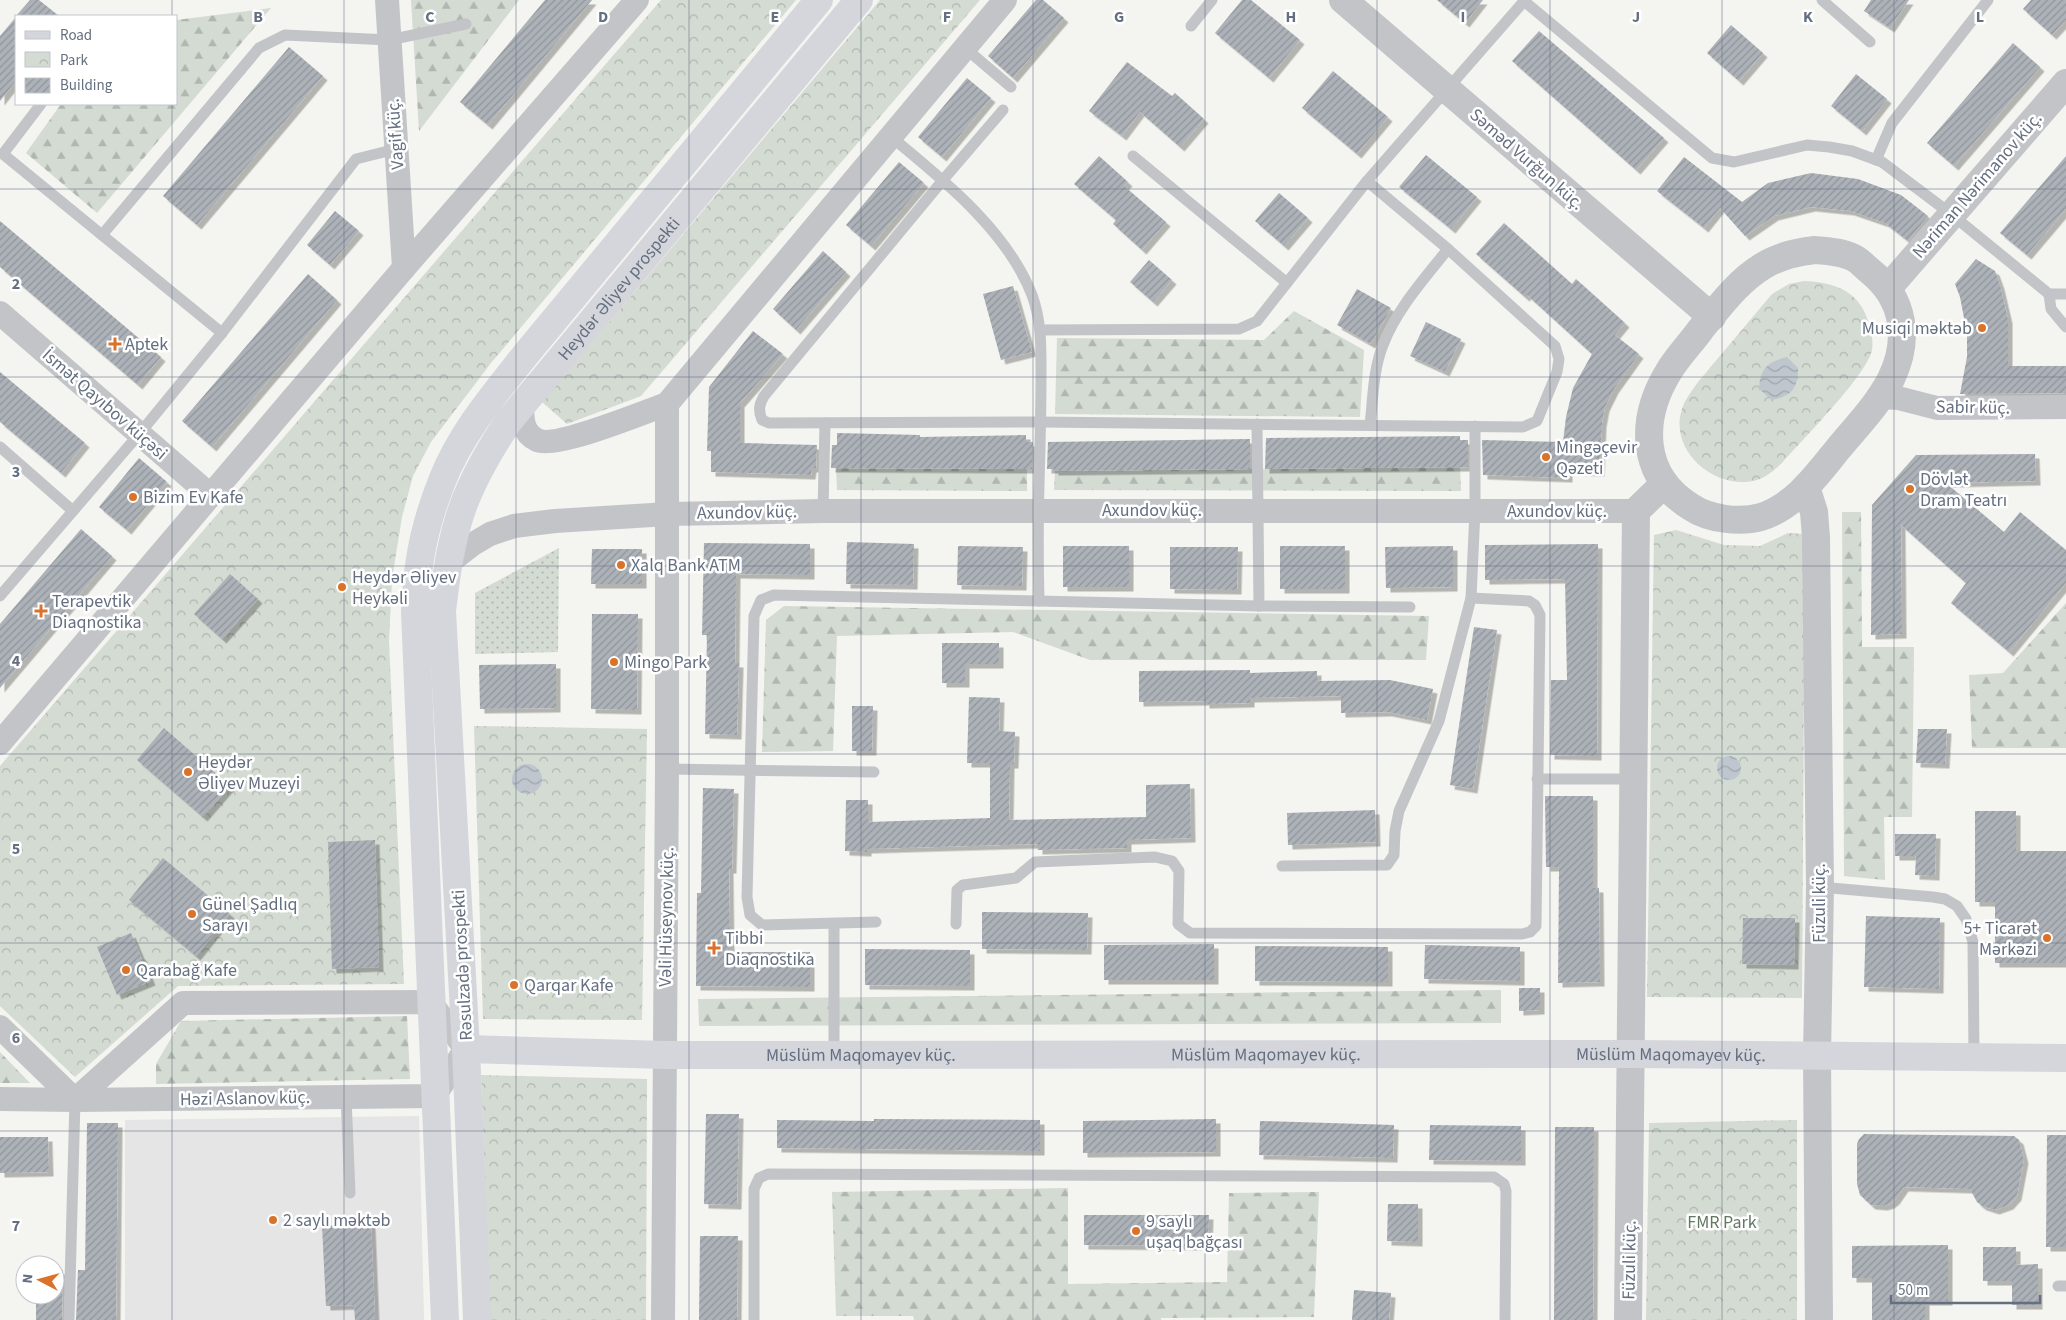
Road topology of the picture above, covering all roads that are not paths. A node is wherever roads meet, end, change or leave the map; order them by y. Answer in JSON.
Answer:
{"nodes":[{"id":1,"x":387,"y":0,"type":"edge"},
{"id":2,"x":637,"y":0,"type":"edge"},
{"id":3,"x":819,"y":0,"type":"edge"},
{"id":4,"x":859,"y":0,"type":"edge"},
{"id":5,"x":1005,"y":0,"type":"edge"},
{"id":6,"x":1212,"y":0,"type":"edge"},
{"id":7,"x":1343,"y":0,"type":"edge"},
{"id":8,"x":1524,"y":0,"type":"edge"},
{"id":9,"x":1822,"y":0,"type":"edge"},
{"id":10,"x":1988,"y":0,"type":"edge"},
{"id":11,"x":466,"y":24,"type":"dead end"},
{"id":12,"x":1190,"y":26,"type":"dead end"},
{"id":13,"x":389,"y":40,"type":"junction"},
{"id":14,"x":1870,"y":42,"type":"dead end"},
{"id":15,"x":965,"y":48,"type":"junction"},
{"id":16,"x":2066,"y":83,"type":"edge"},
{"id":17,"x":1011,"y":87,"type":"dead end"},
{"id":18,"x":1446,"y":90,"type":"junction"},
{"id":19,"x":40,"y":105,"type":"edge"},
{"id":20,"x":1003,"y":110,"type":"dead end"},
{"id":21,"x":890,"y":136,"type":"junction"},
{"id":22,"x":396,"y":149,"type":"junction"},
{"id":23,"x":1133,"y":156,"type":"dead end"},
{"id":24,"x":1876,"y":160,"type":"junction"},
{"id":25,"x":943,"y":180,"type":"junction"},
{"id":26,"x":1367,"y":182,"type":"junction"},
{"id":27,"x":1951,"y":214,"type":"junction"},
{"id":28,"x":102,"y":235,"type":"junction"},
{"id":29,"x":1448,"y":249,"type":"junction"},
{"id":30,"x":404,"y":268,"type":"junction"},
{"id":31,"x":1287,"y":284,"type":"junction"},
{"id":32,"x":1888,"y":288,"type":"junction"},
{"id":33,"x":2049,"y":294,"type":"junction"},
{"id":34,"x":2066,"y":294,"type":"edge"},
{"id":35,"x":0,"y":313,"type":"edge"},
{"id":36,"x":1712,"y":316,"type":"junction"},
{"id":37,"x":2066,"y":327,"type":"edge"},
{"id":38,"x":1040,"y":330,"type":"junction"},
{"id":39,"x":222,"y":333,"type":"junction"},
{"id":40,"x":1881,"y":397,"type":"junction"},
{"id":41,"x":522,"y":404,"type":"junction"},
{"id":42,"x":667,"y":404,"type":"junction"},
{"id":43,"x":2066,"y":407,"type":"edge"},
{"id":44,"x":1041,"y":422,"type":"junction"},
{"id":45,"x":825,"y":423,"type":"junction"},
{"id":46,"x":1256,"y":424,"type":"junction"},
{"id":47,"x":1370,"y":425,"type":"junction"},
{"id":48,"x":1475,"y":426,"type":"junction"},
{"id":49,"x":140,"y":433,"type":"junction"},
{"id":50,"x":0,"y":447,"type":"edge"},
{"id":51,"x":1664,"y":484,"type":"junction"},
{"id":52,"x":1806,"y":487,"type":"junction"},
{"id":53,"x":210,"y":495,"type":"junction"},
{"id":54,"x":823,"y":510,"type":"junction"},
{"id":55,"x":1038,"y":510,"type":"junction"},
{"id":56,"x":1258,"y":510,"type":"junction"},
{"id":57,"x":1475,"y":510,"type":"junction"},
{"id":58,"x":73,"y":511,"type":"junction"},
{"id":59,"x":1636,"y":511,"type":"junction"},
{"id":60,"x":668,"y":514,"type":"junction"},
{"id":61,"x":448,"y":563,"type":"junction"},
{"id":62,"x":0,"y":596,"type":"edge"},
{"id":63,"x":1471,"y":598,"type":"junction"},
{"id":64,"x":1039,"y":601,"type":"junction"},
{"id":65,"x":1259,"y":606,"type":"junction"},
{"id":66,"x":1410,"y":607,"type":"dead end"},
{"id":67,"x":442,"y":611,"type":"joint"},
{"id":68,"x":415,"y":612,"type":"joint"},
{"id":69,"x":0,"y":743,"type":"edge"},
{"id":70,"x":667,"y":769,"type":"junction"},
{"id":71,"x":750,"y":771,"type":"junction"},
{"id":72,"x":874,"y":772,"type":"dead end"},
{"id":73,"x":1538,"y":779,"type":"junction"},
{"id":74,"x":1634,"y":779,"type":"junction"},
{"id":75,"x":1282,"y":866,"type":"dead end"},
{"id":76,"x":1820,"y":887,"type":"junction"},
{"id":77,"x":876,"y":922,"type":"dead end"},
{"id":78,"x":834,"y":924,"type":"junction"},
{"id":79,"x":956,"y":924,"type":"dead end"},
{"id":80,"x":430,"y":1002,"type":"junction"},
{"id":81,"x":0,"y":1027,"type":"edge"},
{"id":82,"x":466,"y":1049,"type":"junction"},
{"id":83,"x":834,"y":1054,"type":"junction"},
{"id":84,"x":1631,"y":1054,"type":"junction"},
{"id":85,"x":664,"y":1055,"type":"junction"},
{"id":86,"x":1817,"y":1056,"type":"junction"},
{"id":87,"x":1974,"y":1057,"type":"junction"},
{"id":88,"x":2066,"y":1058,"type":"edge"},
{"id":89,"x":434,"y":1096,"type":"junction"},
{"id":90,"x":346,"y":1097,"type":"junction"},
{"id":91,"x":0,"y":1099,"type":"edge"},
{"id":92,"x":75,"y":1100,"type":"junction"},
{"id":93,"x":350,"y":1193,"type":"dead end"},
{"id":94,"x":69,"y":1320,"type":"edge"},
{"id":95,"x":444,"y":1320,"type":"edge"},
{"id":96,"x":477,"y":1320,"type":"edge"},
{"id":97,"x":663,"y":1320,"type":"edge"},
{"id":98,"x":754,"y":1320,"type":"edge"},
{"id":99,"x":1505,"y":1320,"type":"edge"},
{"id":100,"x":1628,"y":1320,"type":"edge"},
{"id":101,"x":1819,"y":1320,"type":"edge"}],
"edges":[{"from":1,"to":13,"type":"street","name":"Vagif küç."},
{"from":2,"to":30,"type":"street"},
{"from":3,"to":68,"type":"main road","name":"Heydər Əliyev prospekti"},
{"from":4,"to":41,"type":"main road","name":"Heydər Əliyev prospekti"},
{"from":5,"to":15,"type":"street"},
{"from":6,"to":12,"type":"lane"},
{"from":7,"to":18,"type":"street","name":"Səməd Vurğun küç."},
{"from":8,"to":18,"type":"lane"},
{"from":8,"to":24,"type":"lane"},
{"from":9,"to":14,"type":"lane"},
{"from":10,"to":24,"type":"lane"},
{"from":11,"to":13,"type":"lane"},
{"from":13,"to":22,"type":"street","name":"Vagif küç."},
{"from":13,"to":28,"type":"lane"},
{"from":15,"to":17,"type":"lane"},
{"from":15,"to":21,"type":"street"},
{"from":16,"to":27,"type":"street","name":"Nəriman Nərimanov küç."},
{"from":18,"to":26,"type":"lane"},
{"from":18,"to":36,"type":"street","name":"Səməd Vurğun küç."},
{"from":19,"to":28,"type":"lane"},
{"from":20,"to":25,"type":"lane"},
{"from":21,"to":25,"type":"lane"},
{"from":21,"to":42,"type":"street"},
{"from":22,"to":30,"type":"street","name":"Vagif küç."},
{"from":22,"to":39,"type":"lane"},
{"from":23,"to":31,"type":"lane"},
{"from":24,"to":27,"type":"lane"},
{"from":25,"to":38,"type":"lane"},
{"from":25,"to":45,"type":"lane"},
{"from":26,"to":29,"type":"lane"},
{"from":26,"to":31,"type":"lane"},
{"from":27,"to":32,"type":"street","name":"Nəriman Nərimanov küç."},
{"from":27,"to":33,"type":"lane"},
{"from":28,"to":39,"type":"lane"},
{"from":29,"to":47,"type":"lane"},
{"from":29,"to":48,"type":"lane"},
{"from":30,"to":53,"type":"street"},
{"from":31,"to":38,"type":"lane"},
{"from":32,"to":36,"type":"street"},
{"from":32,"to":40,"type":"street"},
{"from":33,"to":34,"type":"lane"},
{"from":33,"to":37,"type":"lane"},
{"from":35,"to":49,"type":"street","name":"İsmət Qayıbov küçəsi"},
{"from":36,"to":51,"type":"street"},
{"from":38,"to":44,"type":"lane"},
{"from":39,"to":49,"type":"lane"},
{"from":40,"to":43,"type":"street","name":"Sabir küç."},
{"from":40,"to":52,"type":"street"},
{"from":41,"to":42,"type":"street"},
{"from":41,"to":61,"type":"main road","name":"Heydər Əliyev prospekti"},
{"from":42,"to":60,"type":"street","name":"Vəli Hüseynov küç."},
{"from":44,"to":45,"type":"lane"},
{"from":44,"to":46,"type":"lane"},
{"from":44,"to":55,"type":"lane"},
{"from":45,"to":54,"type":"lane"},
{"from":46,"to":47,"type":"lane"},
{"from":46,"to":56,"type":"lane"},
{"from":47,"to":48,"type":"lane"},
{"from":48,"to":57,"type":"lane"},
{"from":49,"to":53,"type":"street","name":"İsmət Qayıbov küçəsi"},
{"from":49,"to":58,"type":"lane"},
{"from":50,"to":58,"type":"lane"},
{"from":51,"to":52,"type":"street"},
{"from":51,"to":59,"type":"street"},
{"from":52,"to":76,"type":"street","name":"Füzuli küç."},
{"from":53,"to":69,"type":"street"},
{"from":54,"to":55,"type":"street","name":"Axundov küç."},
{"from":54,"to":60,"type":"street","name":"Axundov küç."},
{"from":55,"to":56,"type":"street","name":"Axundov küç."},
{"from":55,"to":64,"type":"lane"},
{"from":56,"to":57,"type":"street","name":"Axundov küç."},
{"from":56,"to":65,"type":"lane"},
{"from":57,"to":59,"type":"street","name":"Axundov küç."},
{"from":57,"to":63,"type":"lane"},
{"from":58,"to":62,"type":"lane"},
{"from":59,"to":74,"type":"street","name":"Füzuli küç."},
{"from":60,"to":61,"type":"street","name":"Axundov küç."},
{"from":60,"to":70,"type":"street","name":"Vəli Hüseynov küç."},
{"from":61,"to":67,"type":"main road","name":"Heydər Əliyev prospekti"},
{"from":63,"to":73,"type":"lane"},
{"from":63,"to":75,"type":"lane"},
{"from":64,"to":65,"type":"lane"},
{"from":64,"to":71,"type":"lane"},
{"from":65,"to":66,"type":"lane"},
{"from":67,"to":82,"type":"main road","name":"Rəsulzadə prospekti"},
{"from":68,"to":80,"type":"main road","name":"Rəsulzadə prospekti"},
{"from":70,"to":71,"type":"lane"},
{"from":70,"to":85,"type":"street","name":"Vəli Hüseynov küç."},
{"from":71,"to":72,"type":"lane"},
{"from":71,"to":78,"type":"lane"},
{"from":73,"to":74,"type":"lane"},
{"from":73,"to":79,"type":"lane"},
{"from":74,"to":84,"type":"street","name":"Füzuli küç."},
{"from":76,"to":86,"type":"street","name":"Füzuli küç."},
{"from":76,"to":87,"type":"lane"},
{"from":77,"to":78,"type":"lane"},
{"from":78,"to":83,"type":"lane"},
{"from":80,"to":82,"type":"street"},
{"from":80,"to":89,"type":"main road","name":"Rəsulzadə prospekti"},
{"from":80,"to":92,"type":"street"},
{"from":81,"to":92,"type":"street"},
{"from":82,"to":85,"type":"main road","name":"Müslüm Maqomayev küç."},
{"from":82,"to":89,"type":"street"},
{"from":82,"to":96,"type":"main road","name":"Rəsulzadə prospekti"},
{"from":83,"to":84,"type":"main road","name":"Müslüm Maqomayev küç."},
{"from":83,"to":85,"type":"main road","name":"Müslüm Maqomayev küç."},
{"from":84,"to":86,"type":"main road","name":"Müslüm Maqomayev küç."},
{"from":84,"to":100,"type":"street","name":"Füzuli küç."},
{"from":85,"to":97,"type":"street","name":"Vəli Hüseynov küç."},
{"from":86,"to":87,"type":"main road","name":"Müslüm Maqomayev küç."},
{"from":86,"to":101,"type":"street","name":"Füzuli küç."},
{"from":87,"to":88,"type":"main road","name":"Müslüm Maqomayev küç."},
{"from":89,"to":90,"type":"street","name":"Həzi Aslanov küç."},
{"from":89,"to":95,"type":"main road","name":"Rəsulzadə prospekti"},
{"from":90,"to":92,"type":"street","name":"Həzi Aslanov küç."},
{"from":90,"to":93,"type":"lane"},
{"from":91,"to":92,"type":"street","name":"Həzi Aslanov küç."},
{"from":92,"to":94,"type":"lane"},
{"from":98,"to":99,"type":"lane"}]}
